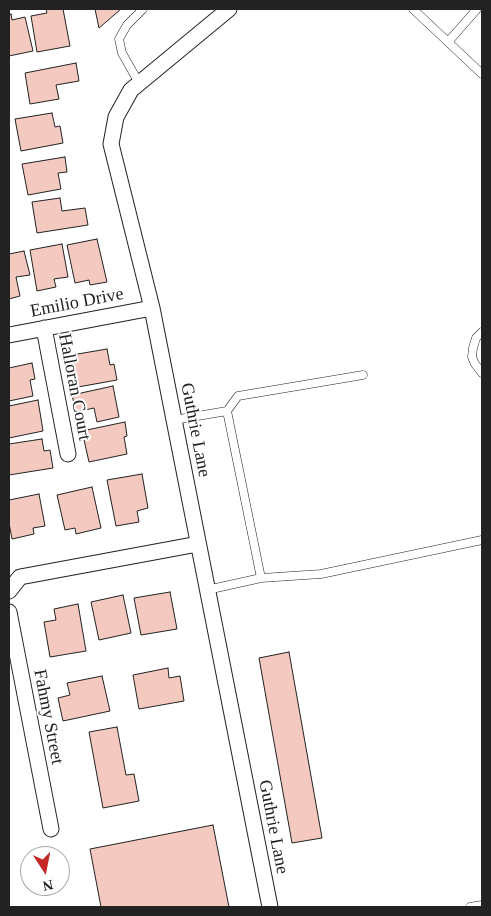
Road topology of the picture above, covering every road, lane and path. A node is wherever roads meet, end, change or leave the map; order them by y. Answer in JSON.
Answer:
{"nodes":[{"id":1,"x":143,"y":9,"type":"edge"},
{"id":2,"x":228,"y":9,"type":"edge"},
{"id":3,"x":413,"y":9,"type":"edge"},
{"id":4,"x":477,"y":9,"type":"edge"},
{"id":5,"x":448,"y":42,"type":"junction"},
{"id":6,"x":482,"y":74,"type":"edge"},
{"id":7,"x":139,"y":83,"type":"junction"},
{"id":8,"x":152,"y":308,"type":"junction"},
{"id":9,"x":44,"y":328,"type":"junction"},
{"id":10,"x":482,"y":332,"type":"edge"},
{"id":11,"x":9,"y":335,"type":"edge"},
{"id":12,"x":482,"y":373,"type":"edge"},
{"id":13,"x":363,"y":375,"type":"dead end"},
{"id":14,"x":227,"y":410,"type":"junction"},
{"id":15,"x":174,"y":420,"type":"junction"},
{"id":16,"x":68,"y":454,"type":"dead end"},
{"id":17,"x":482,"y":540,"type":"edge"},
{"id":18,"x":198,"y":544,"type":"junction"},
{"id":19,"x":261,"y":578,"type":"junction"},
{"id":20,"x":208,"y":590,"type":"junction"},
{"id":21,"x":9,"y":591,"type":"edge"},
{"id":22,"x":9,"y":612,"type":"edge"},
{"id":23,"x":51,"y":829,"type":"dead end"},
{"id":24,"x":482,"y":905,"type":"edge"},
{"id":25,"x":270,"y":907,"type":"edge"},
{"id":26,"x":470,"y":907,"type":"edge"}],
"edges":[{"from":1,"to":7,"type":"lane"},
{"from":2,"to":7,"type":"street","name":"Guthrie Lane"},
{"from":3,"to":5,"type":"lane"},
{"from":4,"to":5,"type":"lane"},
{"from":5,"to":6,"type":"lane"},
{"from":7,"to":8,"type":"street","name":"Guthrie Lane"},
{"from":8,"to":9,"type":"street","name":"Emilio Drive"},
{"from":8,"to":15,"type":"street","name":"Guthrie Lane"},
{"from":9,"to":11,"type":"street","name":"Emilio Drive"},
{"from":9,"to":16,"type":"street","name":"Halloran Court"},
{"from":10,"to":12,"type":"lane"},
{"from":13,"to":14,"type":"lane"},
{"from":14,"to":15,"type":"lane"},
{"from":14,"to":19,"type":"lane"},
{"from":15,"to":18,"type":"street","name":"Guthrie Lane"},
{"from":17,"to":19,"type":"lane"},
{"from":18,"to":20,"type":"street","name":"Guthrie Lane"},
{"from":18,"to":21,"type":"street"},
{"from":19,"to":20,"type":"lane"},
{"from":20,"to":25,"type":"street","name":"Guthrie Lane"},
{"from":22,"to":23,"type":"street","name":"Fahmy Street"},
{"from":24,"to":26,"type":"lane"}]}
